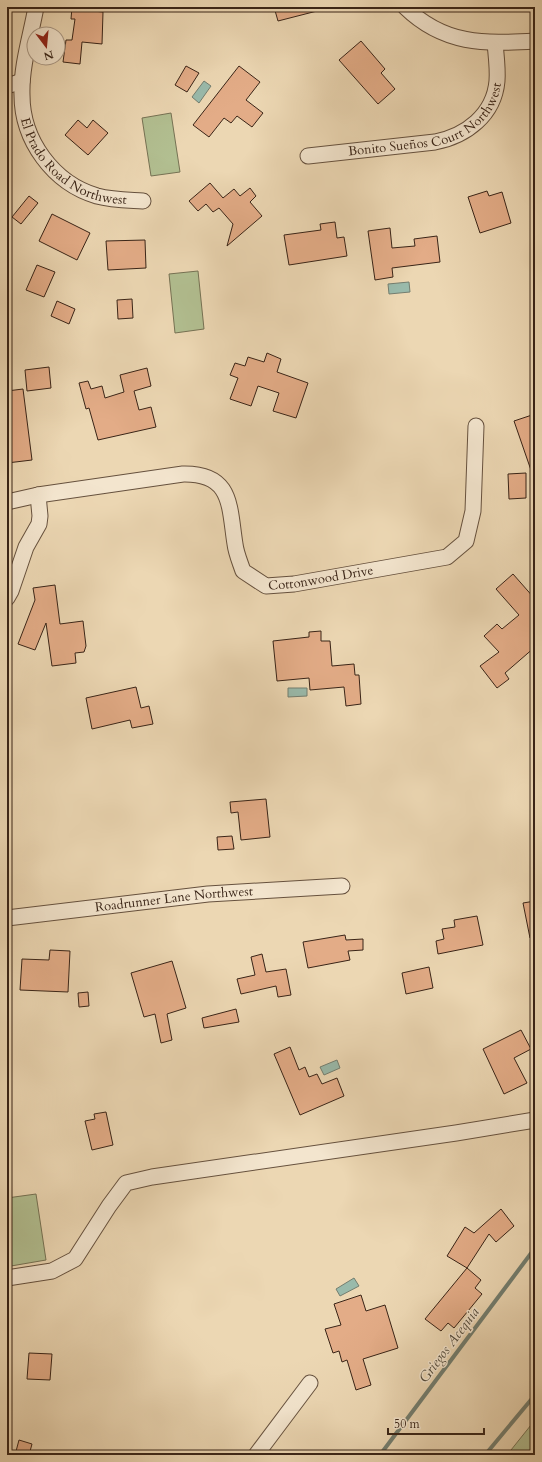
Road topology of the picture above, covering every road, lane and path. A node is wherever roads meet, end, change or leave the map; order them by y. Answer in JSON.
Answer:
{"nodes":[{"id":1,"x":36,"y":7,"type":"edge"},
{"id":2,"x":404,"y":7,"type":"edge"},
{"id":3,"x":535,"y":41,"type":"edge"},
{"id":4,"x":495,"y":43,"type":"junction"},
{"id":5,"x":22,"y":81,"type":"junction"},
{"id":6,"x":7,"y":86,"type":"edge"},
{"id":7,"x":308,"y":156,"type":"dead end"},
{"id":8,"x":142,"y":201,"type":"dead end"},
{"id":9,"x":476,"y":426,"type":"dead end"},
{"id":10,"x":38,"y":495,"type":"junction"},
{"id":11,"x":7,"y":502,"type":"edge"},
{"id":12,"x":7,"y":598,"type":"edge"},
{"id":13,"x":342,"y":886,"type":"dead end"},
{"id":14,"x":7,"y":918,"type":"edge"},
{"id":15,"x":535,"y":1120,"type":"edge"},
{"id":16,"x":7,"y":1278,"type":"edge"},
{"id":17,"x":310,"y":1383,"type":"dead end"},
{"id":18,"x":256,"y":1455,"type":"edge"}],
"edges":[{"from":1,"to":5,"type":"street","name":"El Prado Road Northwest"},
{"from":2,"to":4,"type":"street"},
{"from":3,"to":4,"type":"street"},
{"from":4,"to":7,"type":"street","name":"Bonito Sueños Court Northwest"},
{"from":5,"to":6,"type":"street"},
{"from":5,"to":8,"type":"street","name":"El Prado Road Northwest"},
{"from":9,"to":10,"type":"street","name":"Cottonwood Drive"},
{"from":10,"to":11,"type":"street","name":"Cottonwood Drive"},
{"from":10,"to":12,"type":"street"},
{"from":13,"to":14,"type":"street","name":"Roadrunner Lane Northwest"},
{"from":15,"to":16,"type":"street"},
{"from":17,"to":18,"type":"street"}]}
